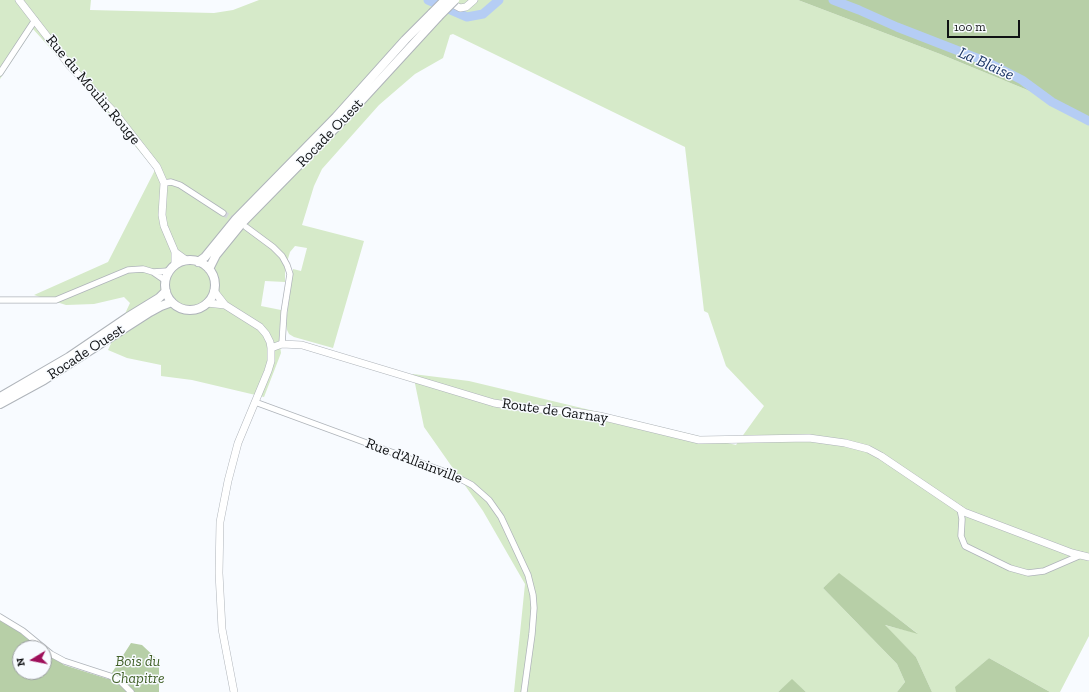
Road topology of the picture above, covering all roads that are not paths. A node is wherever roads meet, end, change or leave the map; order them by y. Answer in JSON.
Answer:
{"nodes":[{"id":1,"x":19,"y":0,"type":"edge"},
{"id":2,"x":445,"y":0,"type":"edge"},
{"id":3,"x":455,"y":0,"type":"edge"},
{"id":4,"x":474,"y":0,"type":"edge"},
{"id":5,"x":435,"y":14,"type":"junction"},
{"id":6,"x":35,"y":20,"type":"junction"},
{"id":7,"x":0,"y":73,"type":"edge"},
{"id":8,"x":164,"y":183,"type":"junction"},
{"id":9,"x":224,"y":213,"type":"tunnel mouth"},
{"id":10,"x":246,"y":227,"type":"dead end"},
{"id":11,"x":175,"y":252,"type":"junction"},
{"id":12,"x":186,"y":260,"type":"junction"},
{"id":13,"x":198,"y":262,"type":"junction"},
{"id":14,"x":172,"y":268,"type":"junction"},
{"id":15,"x":209,"y":269,"type":"junction"},
{"id":16,"x":154,"y":272,"type":"junction"},
{"id":17,"x":166,"y":281,"type":"junction"},
{"id":18,"x":166,"y":291,"type":"junction"},
{"id":19,"x":214,"y":291,"type":"junction"},
{"id":20,"x":0,"y":300,"type":"edge"},
{"id":21,"x":172,"y":302,"type":"junction"},
{"id":22,"x":207,"y":303,"type":"junction"},
{"id":23,"x":225,"y":305,"type":"junction"},
{"id":24,"x":282,"y":344,"type":"junction"},
{"id":25,"x":271,"y":348,"type":"junction"},
{"id":26,"x":0,"y":397,"type":"edge"},
{"id":27,"x":255,"y":402,"type":"junction"},
{"id":28,"x":0,"y":404,"type":"edge"},
{"id":29,"x":960,"y":509,"type":"junction"},
{"id":30,"x":1085,"y":556,"type":"edge"},
{"id":31,"x":0,"y":617,"type":"edge"},
{"id":32,"x":131,"y":692,"type":"edge"},
{"id":33,"x":234,"y":692,"type":"edge"},
{"id":34,"x":524,"y":692,"type":"edge"}],
"edges":[{"from":1,"to":6,"type":"street","name":"Rue du Moulin Rouge"},
{"from":2,"to":4,"type":"street"},
{"from":2,"to":5,"type":"main road","name":"Rocade Ouest","bridge":true},
{"from":3,"to":5,"type":"main road","name":"Rocade Ouest","bridge":true},
{"from":5,"to":13,"type":"main road","name":"Rocade Ouest"},
{"from":5,"to":15,"type":"main road","name":"Rocade Ouest"},
{"from":6,"to":7,"type":"street"},
{"from":6,"to":8,"type":"street","name":"Rue du Moulin Rouge"},
{"from":8,"to":9,"type":"street"},
{"from":8,"to":11,"type":"street","name":"Rue du Moulin Rouge"},
{"from":10,"to":24,"type":"street"},
{"from":11,"to":12,"type":"street"},
{"from":11,"to":14,"type":"street","name":"Rue du Moulin Rouge"},
{"from":12,"to":13,"type":"main road"},
{"from":12,"to":14,"type":"main road"},
{"from":13,"to":15,"type":"main road"},
{"from":14,"to":16,"type":"street"},
{"from":14,"to":17,"type":"main road"},
{"from":15,"to":19,"type":"main road"},
{"from":16,"to":17,"type":"street"},
{"from":16,"to":20,"type":"street"},
{"from":17,"to":18,"type":"main road"},
{"from":18,"to":21,"type":"main road"},
{"from":18,"to":26,"type":"main road","name":"Rocade Ouest"},
{"from":19,"to":22,"type":"main road"},
{"from":19,"to":23,"type":"street"},
{"from":21,"to":22,"type":"main road"},
{"from":21,"to":28,"type":"main road","name":"Rocade Ouest"},
{"from":22,"to":23,"type":"street"},
{"from":23,"to":25,"type":"street"},
{"from":24,"to":25,"type":"street","name":"Route de Garnay"},
{"from":24,"to":29,"type":"street","name":"Route de Garnay"},
{"from":25,"to":27,"type":"street"},
{"from":27,"to":33,"type":"street"},
{"from":27,"to":34,"type":"street","name":"Rue d'Allainville"},
{"from":29,"to":30,"type":"street","name":"Route de Garnay"},
{"from":29,"to":30,"type":"street"},
{"from":31,"to":32,"type":"street"}]}
